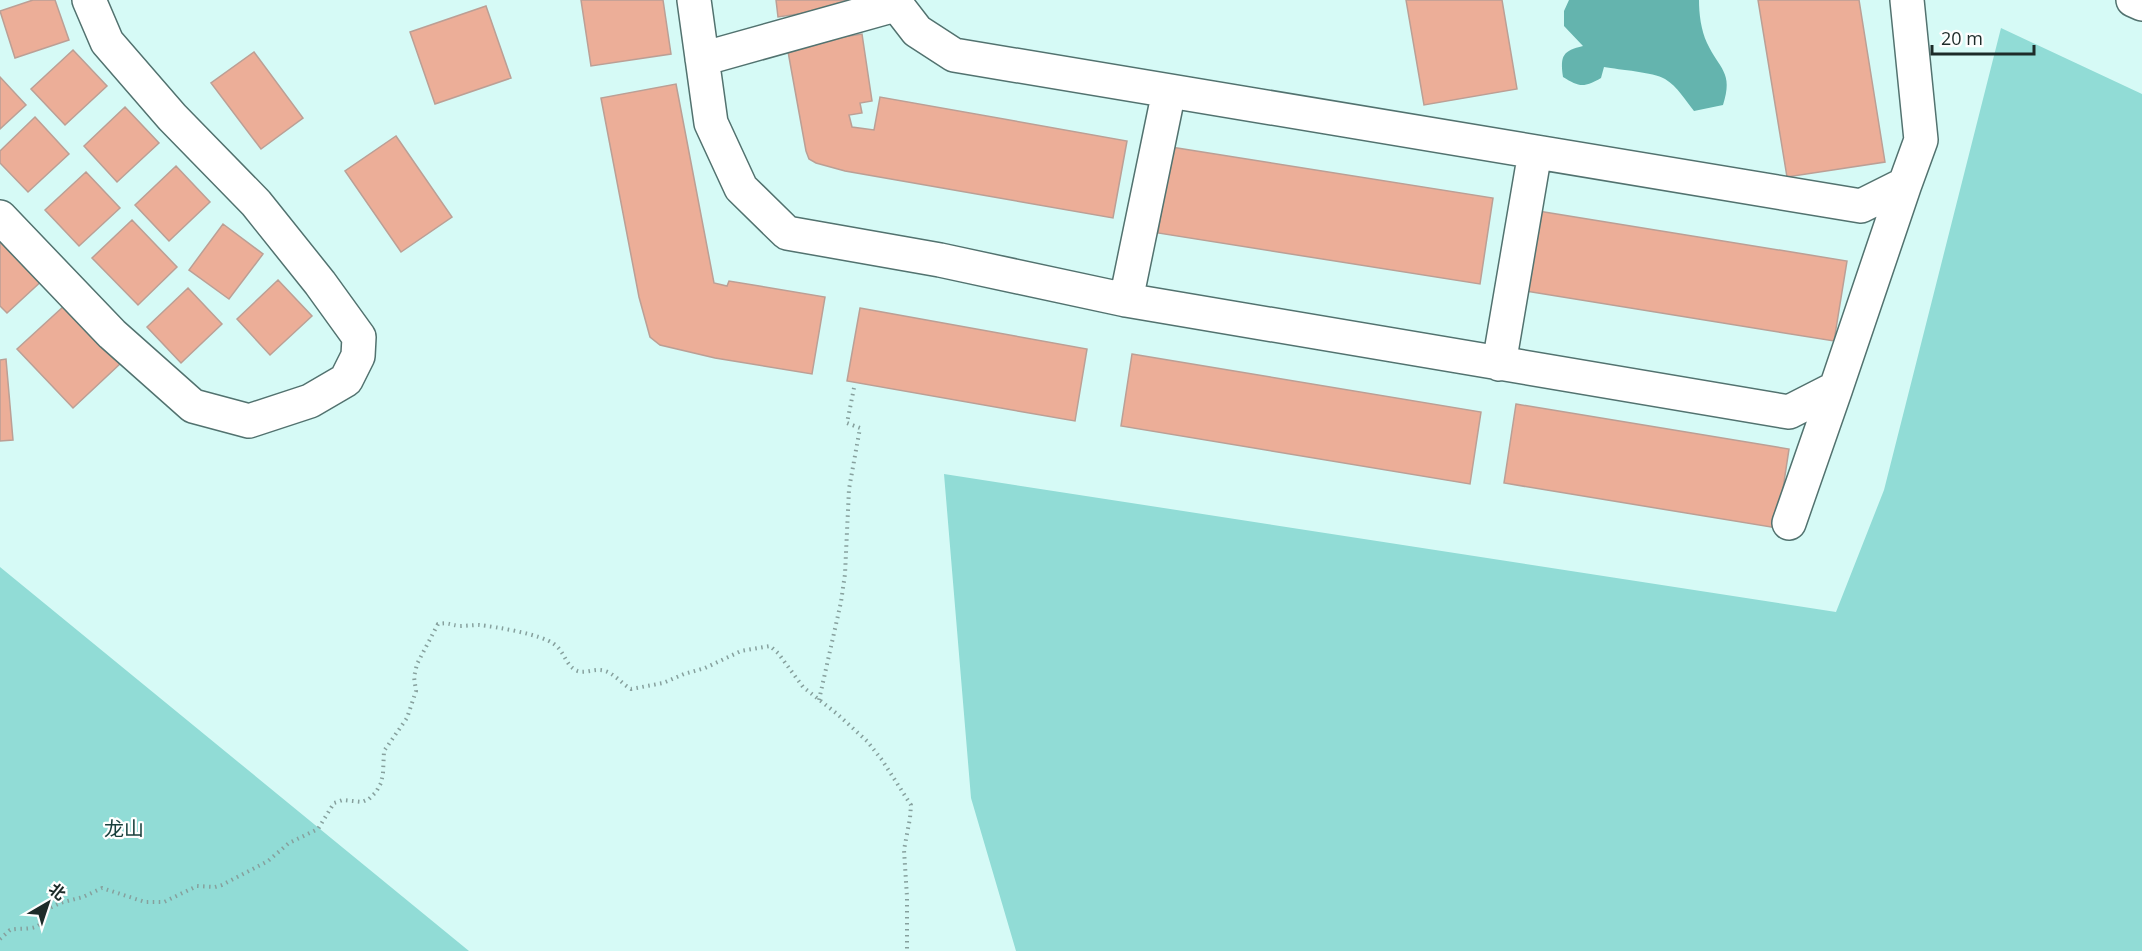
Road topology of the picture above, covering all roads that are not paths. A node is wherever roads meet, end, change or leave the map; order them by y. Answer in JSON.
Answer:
{"nodes":[{"id":1,"x":89,"y":0,"type":"edge"},
{"id":2,"x":694,"y":0,"type":"edge"},
{"id":3,"x":1907,"y":0,"type":"edge"},
{"id":4,"x":2133,"y":0,"type":"edge"},
{"id":5,"x":894,"y":2,"type":"edge"},
{"id":6,"x":2142,"y":4,"type":"edge"},
{"id":7,"x":702,"y":59,"type":"junction"},
{"id":8,"x":1169,"y":91,"type":"junction"},
{"id":9,"x":1535,"y":152,"type":"junction"},
{"id":10,"x":1905,"y":184,"type":"junction"},
{"id":11,"x":0,"y":217,"type":"edge"},
{"id":12,"x":1126,"y":300,"type":"junction"},
{"id":13,"x":1498,"y":364,"type":"junction"},
{"id":14,"x":1836,"y":388,"type":"junction"},
{"id":15,"x":1789,"y":523,"type":"dead end"}],
"edges":[{"from":1,"to":11,"type":"street"},
{"from":2,"to":7,"type":"street"},
{"from":3,"to":10,"type":"street"},
{"from":4,"to":6,"type":"street"},
{"from":5,"to":7,"type":"street"},
{"from":5,"to":8,"type":"street"},
{"from":7,"to":12,"type":"street"},
{"from":8,"to":9,"type":"street"},
{"from":8,"to":12,"type":"street"},
{"from":9,"to":10,"type":"street"},
{"from":9,"to":13,"type":"street"},
{"from":10,"to":14,"type":"street"},
{"from":12,"to":13,"type":"street"},
{"from":13,"to":14,"type":"street"},
{"from":14,"to":15,"type":"street"}]}
